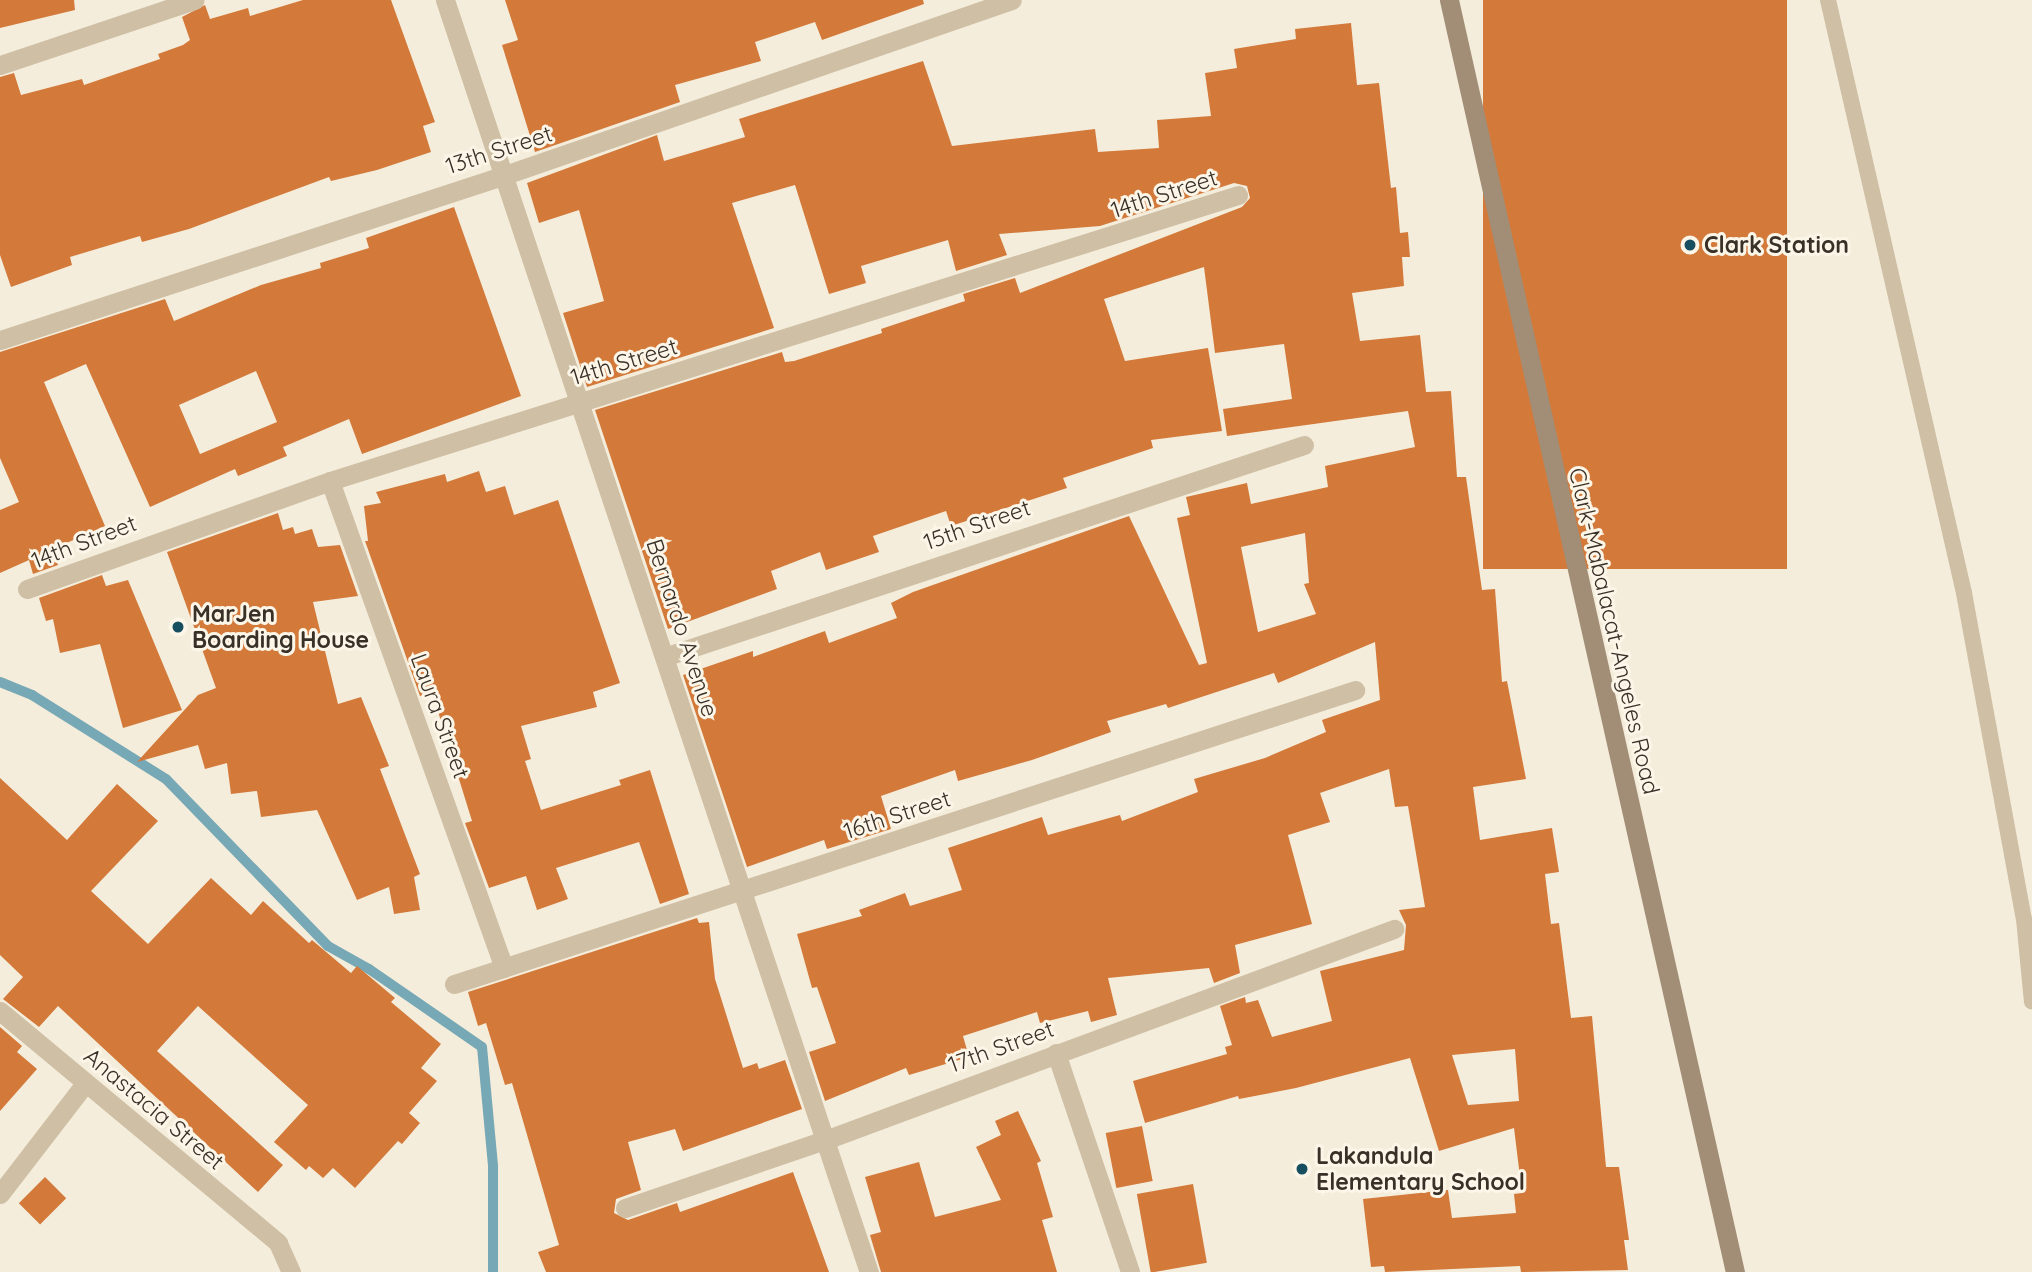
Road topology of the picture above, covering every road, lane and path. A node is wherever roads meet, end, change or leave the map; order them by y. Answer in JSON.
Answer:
{"nodes":[{"id":1,"x":194,"y":0,"type":"edge"},
{"id":2,"x":445,"y":0,"type":"edge"},
{"id":3,"x":1012,"y":0,"type":"edge"},
{"id":4,"x":1449,"y":0,"type":"edge"},
{"id":5,"x":1828,"y":0,"type":"edge"},
{"id":6,"x":0,"y":65,"type":"edge"},
{"id":7,"x":505,"y":174,"type":"junction"},
{"id":8,"x":1238,"y":195,"type":"dead end"},
{"id":9,"x":0,"y":340,"type":"edge"},
{"id":10,"x":579,"y":401,"type":"junction"},
{"id":11,"x":1304,"y":445,"type":"dead end"},
{"id":12,"x":330,"y":481,"type":"junction"},
{"id":13,"x":27,"y":589,"type":"dead end"},
{"id":14,"x":667,"y":656,"type":"junction"},
{"id":15,"x":1355,"y":690,"type":"dead end"},
{"id":16,"x":742,"y":892,"type":"junction"},
{"id":17,"x":1394,"y":929,"type":"dead end"},
{"id":18,"x":504,"y":968,"type":"junction"},
{"id":19,"x":454,"y":984,"type":"dead end"},
{"id":20,"x":2032,"y":1002,"type":"edge"},
{"id":21,"x":0,"y":1011,"type":"edge"},
{"id":22,"x":1056,"y":1053,"type":"junction"},
{"id":23,"x":84,"y":1085,"type":"junction"},
{"id":24,"x":828,"y":1139,"type":"junction"},
{"id":25,"x":0,"y":1194,"type":"edge"},
{"id":26,"x":625,"y":1208,"type":"dead end"},
{"id":27,"x":290,"y":1272,"type":"edge"},
{"id":28,"x":869,"y":1272,"type":"edge"},
{"id":29,"x":1130,"y":1272,"type":"edge"},
{"id":30,"x":1735,"y":1272,"type":"edge"}],
"edges":[{"from":1,"to":6,"type":"street"},
{"from":2,"to":7,"type":"street","name":"Bernardo Avenue"},
{"from":3,"to":7,"type":"street","name":"13th Street"},
{"from":4,"to":30,"type":"main road","name":"Clark-Mabalacat-Angeles Road"},
{"from":5,"to":20,"type":"lane"},
{"from":7,"to":9,"type":"street","name":"13th Street"},
{"from":7,"to":10,"type":"street","name":"Bernardo Avenue"},
{"from":8,"to":10,"type":"street","name":"14th Street"},
{"from":10,"to":12,"type":"street","name":"14th Street"},
{"from":10,"to":14,"type":"street","name":"Bernardo Avenue"},
{"from":11,"to":14,"type":"street","name":"15th Street"},
{"from":12,"to":13,"type":"street","name":"14th Street"},
{"from":12,"to":18,"type":"street","name":"Laura Street"},
{"from":14,"to":16,"type":"street","name":"Bernardo Avenue"},
{"from":15,"to":16,"type":"street","name":"16th Street"},
{"from":16,"to":18,"type":"street","name":"16th Street"},
{"from":16,"to":24,"type":"street","name":"Bernardo Avenue"},
{"from":17,"to":22,"type":"street","name":"17th Street"},
{"from":18,"to":19,"type":"street","name":"16th Street"},
{"from":21,"to":23,"type":"street","name":"Anastacia Street"},
{"from":22,"to":24,"type":"street","name":"17th Street"},
{"from":22,"to":29,"type":"street"},
{"from":23,"to":25,"type":"street"},
{"from":23,"to":27,"type":"street","name":"Anastacia Street"},
{"from":24,"to":26,"type":"street","name":"17th Street"},
{"from":24,"to":28,"type":"street","name":"Bernardo Avenue"}]}
